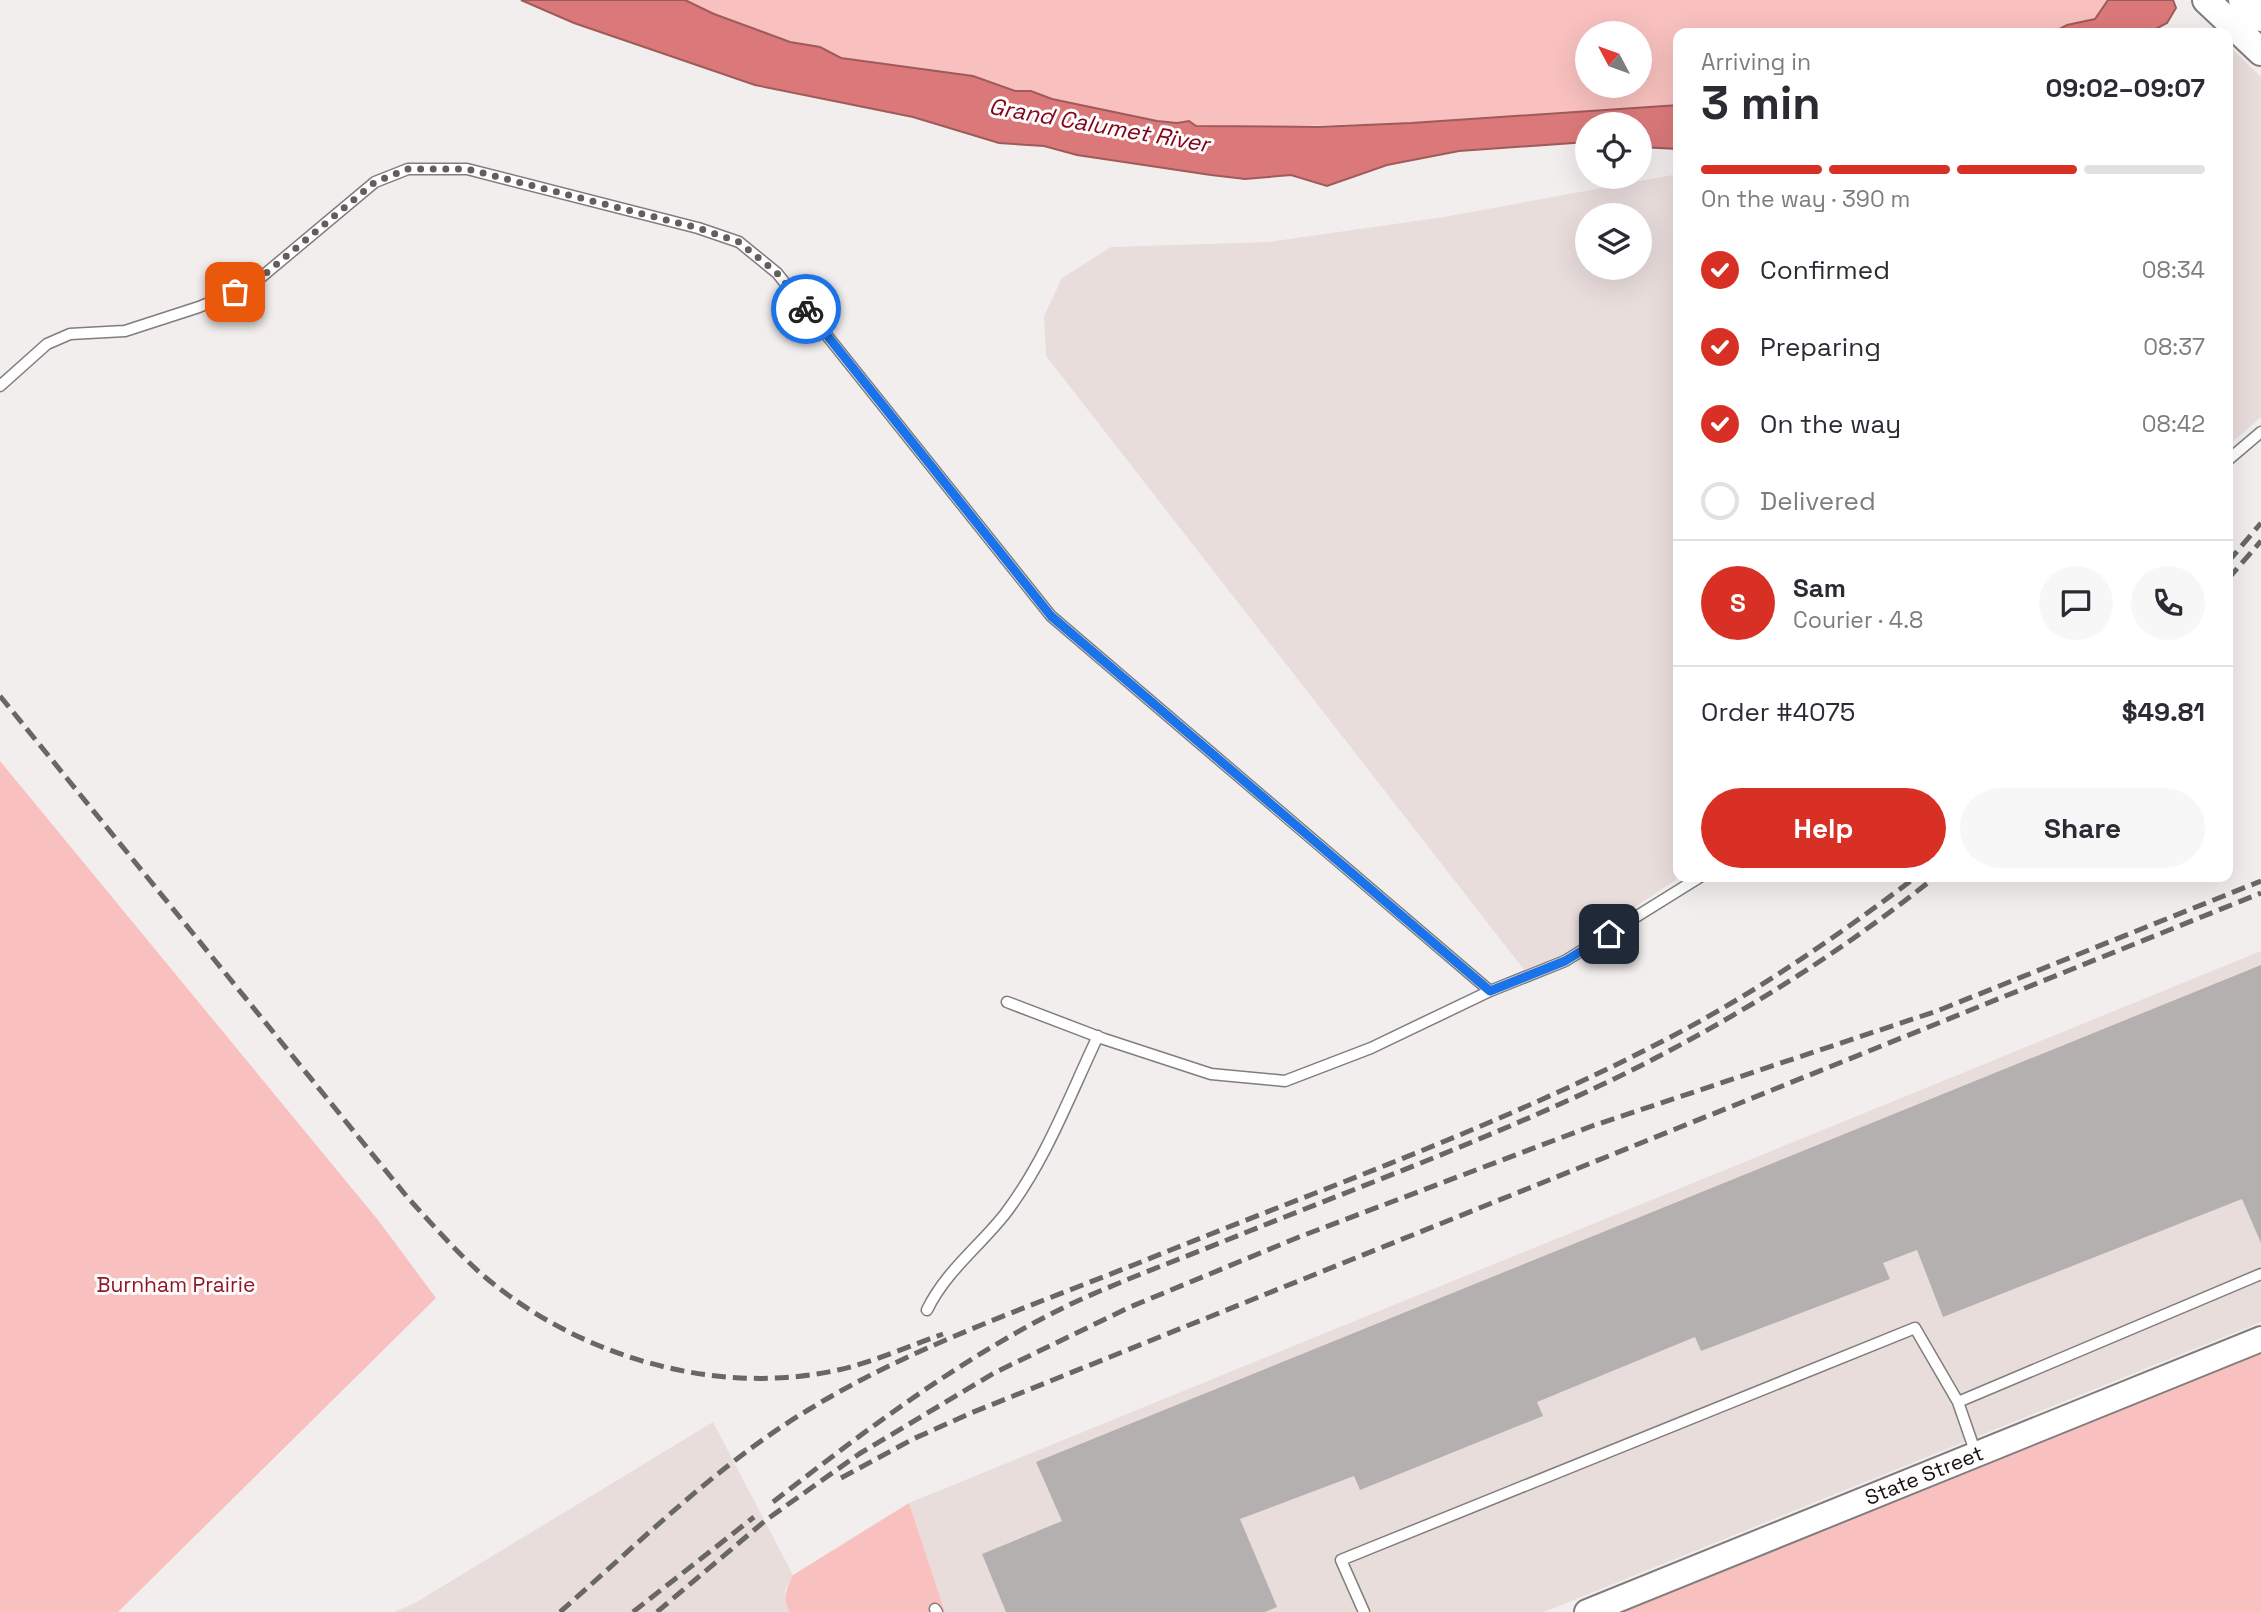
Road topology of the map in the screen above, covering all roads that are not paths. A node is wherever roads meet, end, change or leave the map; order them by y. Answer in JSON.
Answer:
{"nodes":[{"id":1,"x":2206,"y":0,"type":"edge"},
{"id":2,"x":2242,"y":0,"type":"edge"},
{"id":3,"x":2261,"y":18,"type":"edge"},
{"id":4,"x":2261,"y":52,"type":"edge"},
{"id":5,"x":0,"y":386,"type":"edge"},
{"id":6,"x":2261,"y":432,"type":"edge"},
{"id":7,"x":2233,"y":456,"type":"edge"},
{"id":8,"x":1692,"y":882,"type":"edge"},
{"id":9,"x":1490,"y":991,"type":"junction"},
{"id":10,"x":1007,"y":1002,"type":"dead end"},
{"id":11,"x":1098,"y":1037,"type":"junction"},
{"id":12,"x":2261,"y":1274,"type":"edge"},
{"id":13,"x":927,"y":1310,"type":"dead end"},
{"id":14,"x":2261,"y":1339,"type":"edge"},
{"id":15,"x":1958,"y":1402,"type":"junction"},
{"id":16,"x":1976,"y":1454,"type":"junction"},
{"id":17,"x":1364,"y":1612,"type":"edge"},
{"id":18,"x":1587,"y":1612,"type":"edge"}],
"edges":[{"from":1,"to":4,"type":"main road"},
{"from":2,"to":3,"type":"main road"},
{"from":5,"to":9,"type":"lane"},
{"from":6,"to":7,"type":"lane"},
{"from":8,"to":9,"type":"lane"},
{"from":9,"to":11,"type":"lane"},
{"from":10,"to":11,"type":"lane"},
{"from":11,"to":13,"type":"lane"},
{"from":12,"to":15,"type":"lane"},
{"from":14,"to":16,"type":"street","name":"State Street"},
{"from":15,"to":16,"type":"lane"},
{"from":15,"to":17,"type":"lane"},
{"from":16,"to":18,"type":"street","name":"State Street"}]}
